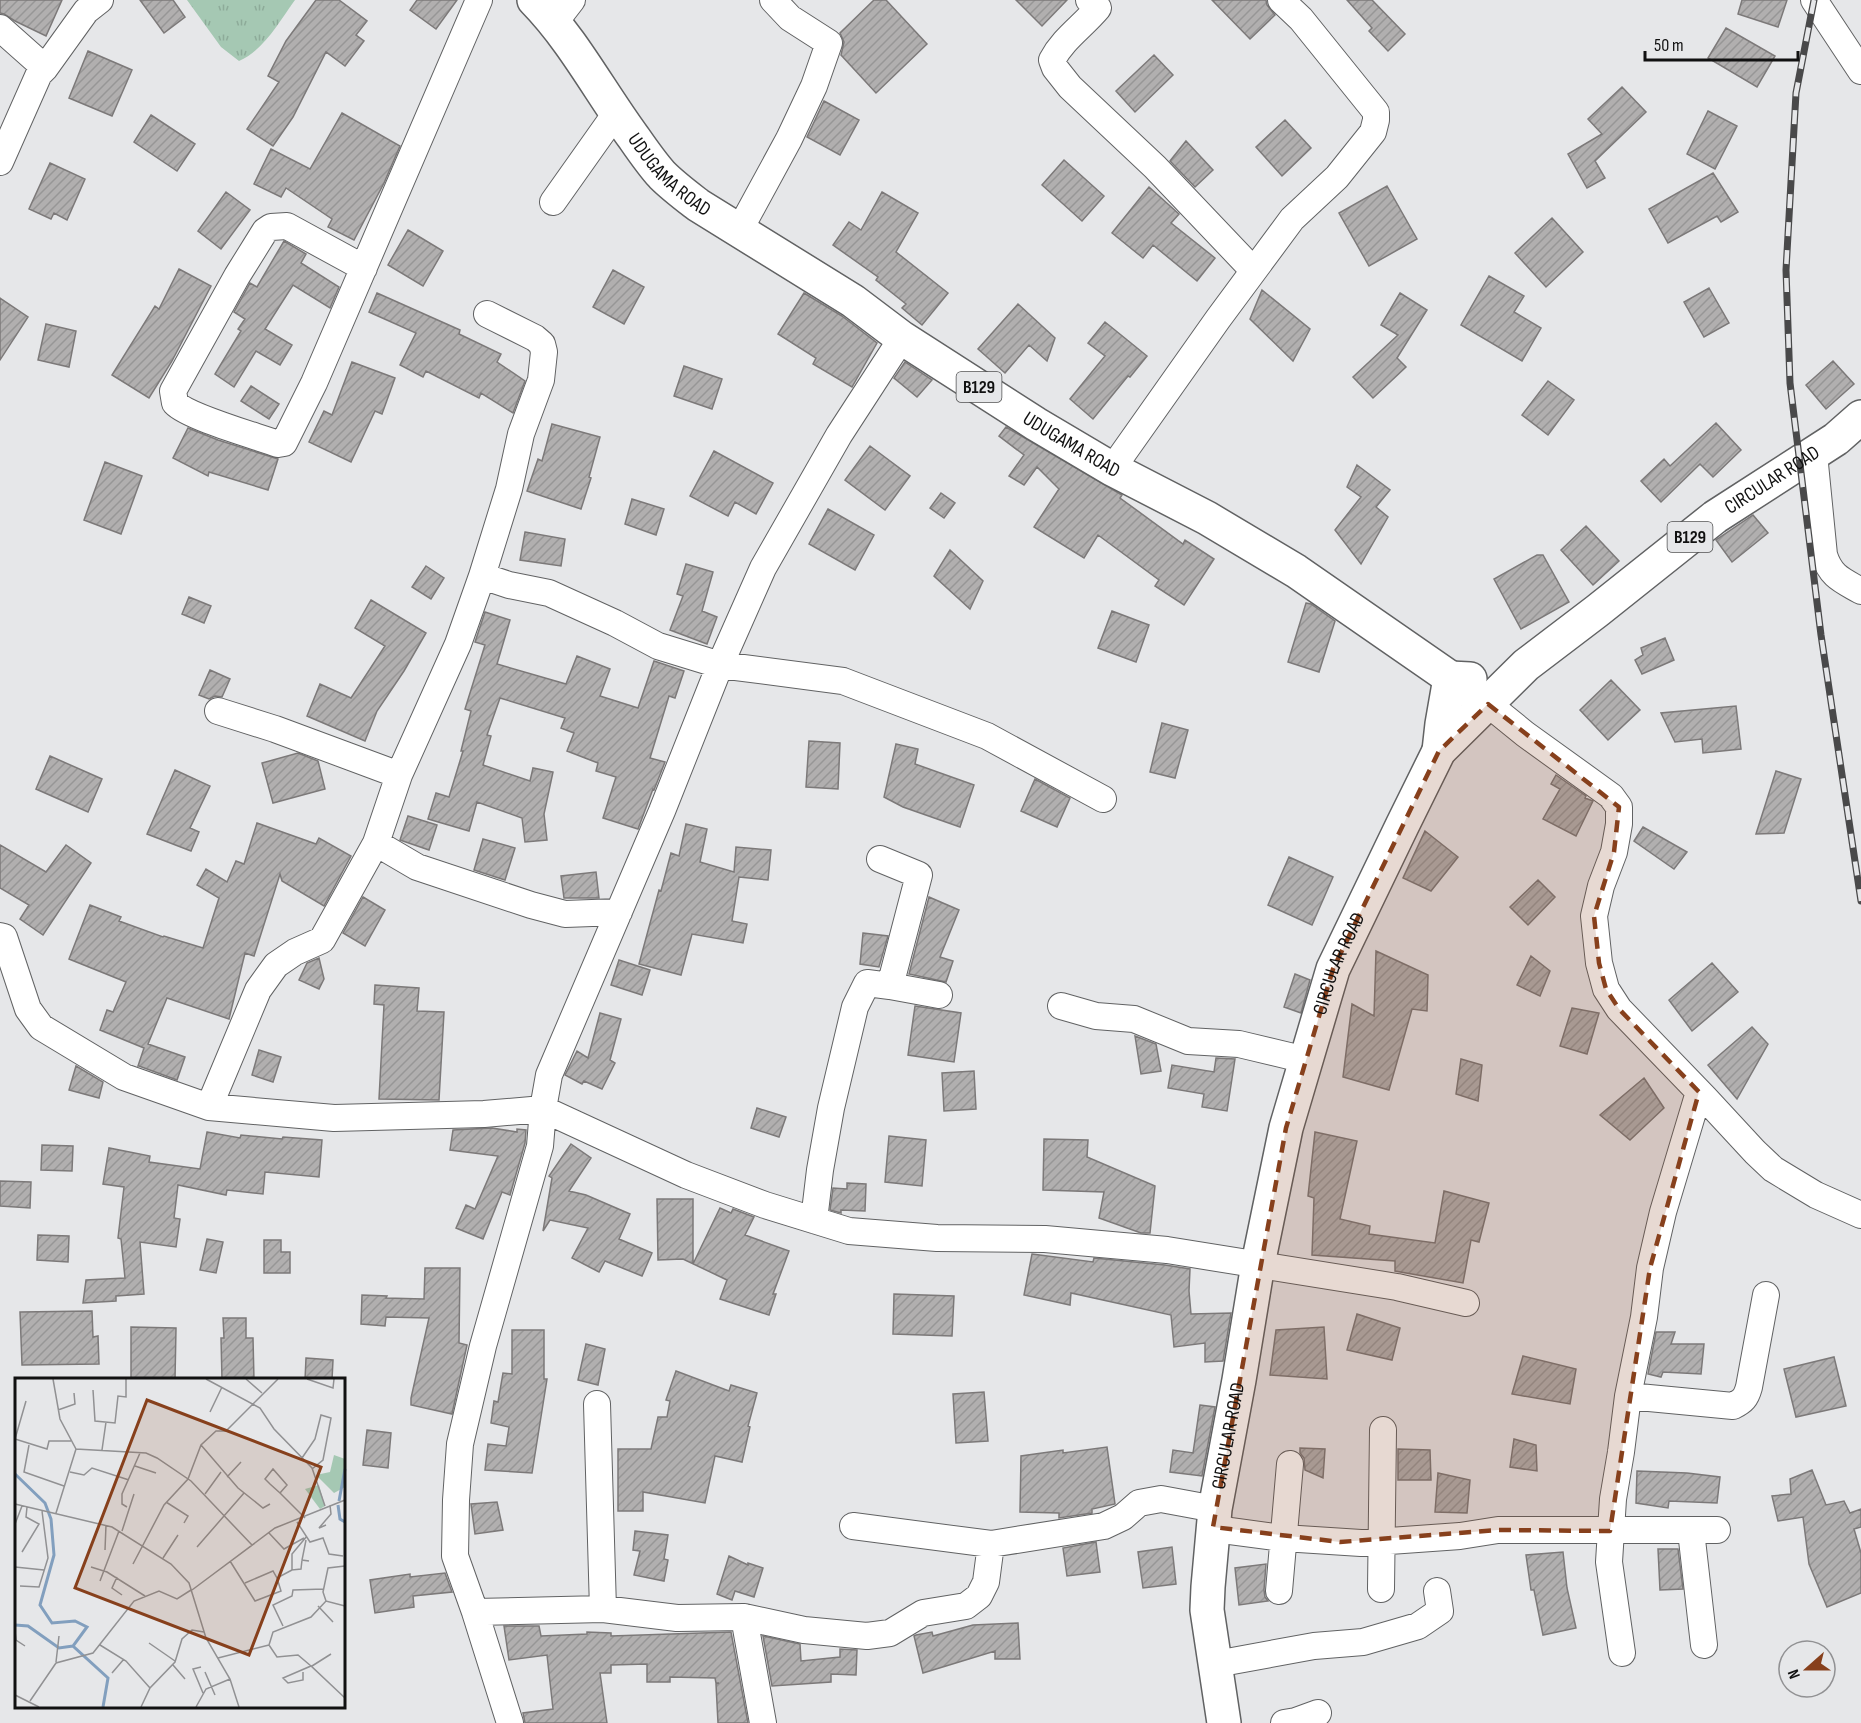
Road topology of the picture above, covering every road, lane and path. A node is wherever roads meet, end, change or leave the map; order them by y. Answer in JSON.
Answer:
{"nodes":[{"id":1,"x":100,"y":0,"type":"edge"},
{"id":2,"x":479,"y":0,"type":"edge"},
{"id":3,"x":773,"y":0,"type":"edge"},
{"id":4,"x":1281,"y":0,"type":"edge"},
{"id":5,"x":1814,"y":0,"type":"edge"},
{"id":6,"x":1098,"y":3,"type":"edge"},
{"id":7,"x":554,"y":7,"type":"edge"},
{"id":8,"x":1308,"y":10,"type":"edge"},
{"id":9,"x":0,"y":28,"type":"edge"},
{"id":10,"x":45,"y":68,"type":"junction"},
{"id":11,"x":1861,"y":70,"type":"edge"},
{"id":12,"x":616,"y":113,"type":"junction"},
{"id":13,"x":0,"y":162,"type":"edge"},
{"id":14,"x":553,"y":202,"type":"dead end"},
{"id":15,"x":739,"y":231,"type":"junction"},
{"id":16,"x":364,"y":268,"type":"junction"},
{"id":17,"x":1253,"y":270,"type":"junction"},
{"id":18,"x":487,"y":314,"type":"dead end"},
{"id":19,"x":902,"y":338,"type":"junction"},
{"id":20,"x":1861,"y":417,"type":"edge"},
{"id":21,"x":1814,"y":454,"type":"junction"},
{"id":22,"x":1112,"y":469,"type":"junction"},
{"id":23,"x":482,"y":576,"type":"junction"},
{"id":24,"x":1861,"y":591,"type":"edge"},
{"id":25,"x":720,"y":665,"type":"junction"},
{"id":26,"x":1526,"y":665,"type":"junction"},
{"id":27,"x":1450,"y":678,"type":"junction"},
{"id":28,"x":1488,"y":704,"type":"junction"},
{"id":29,"x":219,"y":711,"type":"dead end"},
{"id":30,"x":1439,"y":752,"type":"junction"},
{"id":31,"x":399,"y":775,"type":"junction"},
{"id":32,"x":1103,"y":799,"type":"dead end"},
{"id":33,"x":376,"y":843,"type":"junction"},
{"id":34,"x":880,"y":859,"type":"dead end"},
{"id":35,"x":619,"y":912,"type":"junction"},
{"id":36,"x":0,"y":936,"type":"edge"},
{"id":37,"x":891,"y":986,"type":"junction"},
{"id":38,"x":939,"y":995,"type":"dead end"},
{"id":39,"x":1061,"y":1006,"type":"dead end"},
{"id":40,"x":1306,"y":1060,"type":"junction"},
{"id":41,"x":1699,"y":1092,"type":"junction"},
{"id":42,"x":209,"y":1107,"type":"junction"},
{"id":43,"x":543,"y":1109,"type":"junction"},
{"id":44,"x":1861,"y":1215,"type":"edge"},
{"id":45,"x":814,"y":1220,"type":"junction"},
{"id":46,"x":1258,"y":1264,"type":"junction"},
{"id":47,"x":1766,"y":1295,"type":"dead end"},
{"id":48,"x":1466,"y":1302,"type":"dead end"},
{"id":49,"x":1628,"y":1396,"type":"junction"},
{"id":50,"x":597,"y":1404,"type":"dead end"},
{"id":51,"x":1383,"y":1430,"type":"dead end"},
{"id":52,"x":1290,"y":1464,"type":"dead end"},
{"id":53,"x":1214,"y":1518,"type":"junction"},
{"id":54,"x":853,"y":1526,"type":"dead end"},
{"id":55,"x":1717,"y":1530,"type":"dead end"},
{"id":56,"x":1610,"y":1531,"type":"junction"},
{"id":57,"x":1692,"y":1535,"type":"junction"},
{"id":58,"x":1283,"y":1538,"type":"junction"},
{"id":59,"x":1382,"y":1542,"type":"junction"},
{"id":60,"x":991,"y":1544,"type":"junction"},
{"id":61,"x":1381,"y":1589,"type":"dead end"},
{"id":62,"x":1279,"y":1591,"type":"dead end"},
{"id":63,"x":1437,"y":1591,"type":"dead end"},
{"id":64,"x":603,"y":1609,"type":"junction"},
{"id":65,"x":476,"y":1612,"type":"junction"},
{"id":66,"x":744,"y":1617,"type":"junction"},
{"id":67,"x":1704,"y":1645,"type":"dead end"},
{"id":68,"x":1622,"y":1653,"type":"dead end"},
{"id":69,"x":1216,"y":1664,"type":"junction"},
{"id":70,"x":1318,"y":1713,"type":"dead end"},
{"id":71,"x":510,"y":1723,"type":"edge"},
{"id":72,"x":763,"y":1723,"type":"edge"},
{"id":73,"x":1224,"y":1723,"type":"edge"},
{"id":74,"x":1284,"y":1723,"type":"edge"}],
"edges":[{"from":1,"to":10,"type":"street"},
{"from":2,"to":16,"type":"street"},
{"from":3,"to":15,"type":"street"},
{"from":4,"to":8,"type":"street"},
{"from":5,"to":11,"type":"street"},
{"from":6,"to":17,"type":"street"},
{"from":7,"to":12,"type":"main road","name":"UDUGAMA ROAD","number":"B129"},
{"from":8,"to":17,"type":"street"},
{"from":9,"to":10,"type":"street"},
{"from":10,"to":13,"type":"street"},
{"from":12,"to":14,"type":"street"},
{"from":12,"to":15,"type":"main road","name":"UDUGAMA ROAD","number":"B129"},
{"from":15,"to":19,"type":"main road","name":"UDUGAMA ROAD","number":"B129"},
{"from":16,"to":16,"type":"street"},
{"from":17,"to":22,"type":"street"},
{"from":18,"to":23,"type":"street"},
{"from":19,"to":22,"type":"main road","name":"UDUGAMA ROAD","number":"B129"},
{"from":19,"to":25,"type":"street"},
{"from":20,"to":21,"type":"main road","name":"CIRCULAR ROAD","number":"B129"},
{"from":21,"to":24,"type":"street"},
{"from":21,"to":26,"type":"main road","name":"CIRCULAR ROAD","number":"B129"},
{"from":22,"to":27,"type":"main road","name":"UDUGAMA ROAD","number":"B129"},
{"from":23,"to":25,"type":"street"},
{"from":23,"to":31,"type":"street"},
{"from":25,"to":32,"type":"street"},
{"from":25,"to":35,"type":"street"},
{"from":26,"to":27,"type":"main road"},
{"from":26,"to":28,"type":"main road","name":"CIRCULAR ROAD","number":"B129"},
{"from":27,"to":28,"type":"main road","name":"UDUGAMA ROAD","number":"B129"},
{"from":27,"to":30,"type":"main road"},
{"from":28,"to":30,"type":"main road","name":"CIRCULAR ROAD"},
{"from":28,"to":41,"type":"street"},
{"from":29,"to":31,"type":"street"},
{"from":30,"to":40,"type":"main road","name":"CIRCULAR ROAD"},
{"from":31,"to":33,"type":"street"},
{"from":33,"to":35,"type":"street"},
{"from":33,"to":42,"type":"street"},
{"from":34,"to":37,"type":"street"},
{"from":35,"to":43,"type":"street"},
{"from":36,"to":42,"type":"street"},
{"from":37,"to":38,"type":"street"},
{"from":37,"to":45,"type":"street"},
{"from":39,"to":40,"type":"street"},
{"from":40,"to":46,"type":"main road","name":"CIRCULAR ROAD"},
{"from":41,"to":44,"type":"street"},
{"from":41,"to":49,"type":"street"},
{"from":42,"to":43,"type":"street"},
{"from":43,"to":45,"type":"street"},
{"from":43,"to":65,"type":"street"},
{"from":45,"to":46,"type":"street"},
{"from":46,"to":48,"type":"street"},
{"from":46,"to":53,"type":"main road","name":"CIRCULAR ROAD"},
{"from":47,"to":49,"type":"street"},
{"from":49,"to":56,"type":"street"},
{"from":50,"to":64,"type":"street"},
{"from":51,"to":59,"type":"street"},
{"from":52,"to":58,"type":"street"},
{"from":53,"to":58,"type":"street"},
{"from":53,"to":60,"type":"street"},
{"from":53,"to":69,"type":"main road","name":"CIRCULAR ROAD"},
{"from":54,"to":60,"type":"street"},
{"from":55,"to":57,"type":"street"},
{"from":56,"to":57,"type":"street"},
{"from":56,"to":59,"type":"street"},
{"from":56,"to":68,"type":"street"},
{"from":57,"to":67,"type":"street"},
{"from":58,"to":59,"type":"street"},
{"from":58,"to":62,"type":"street"},
{"from":59,"to":61,"type":"street"},
{"from":60,"to":66,"type":"street"},
{"from":63,"to":69,"type":"street"},
{"from":64,"to":65,"type":"street"},
{"from":64,"to":66,"type":"street"},
{"from":65,"to":71,"type":"street"},
{"from":66,"to":72,"type":"street"},
{"from":69,"to":73,"type":"main road","name":"CIRCULAR ROAD"},
{"from":70,"to":74,"type":"street"}]}
